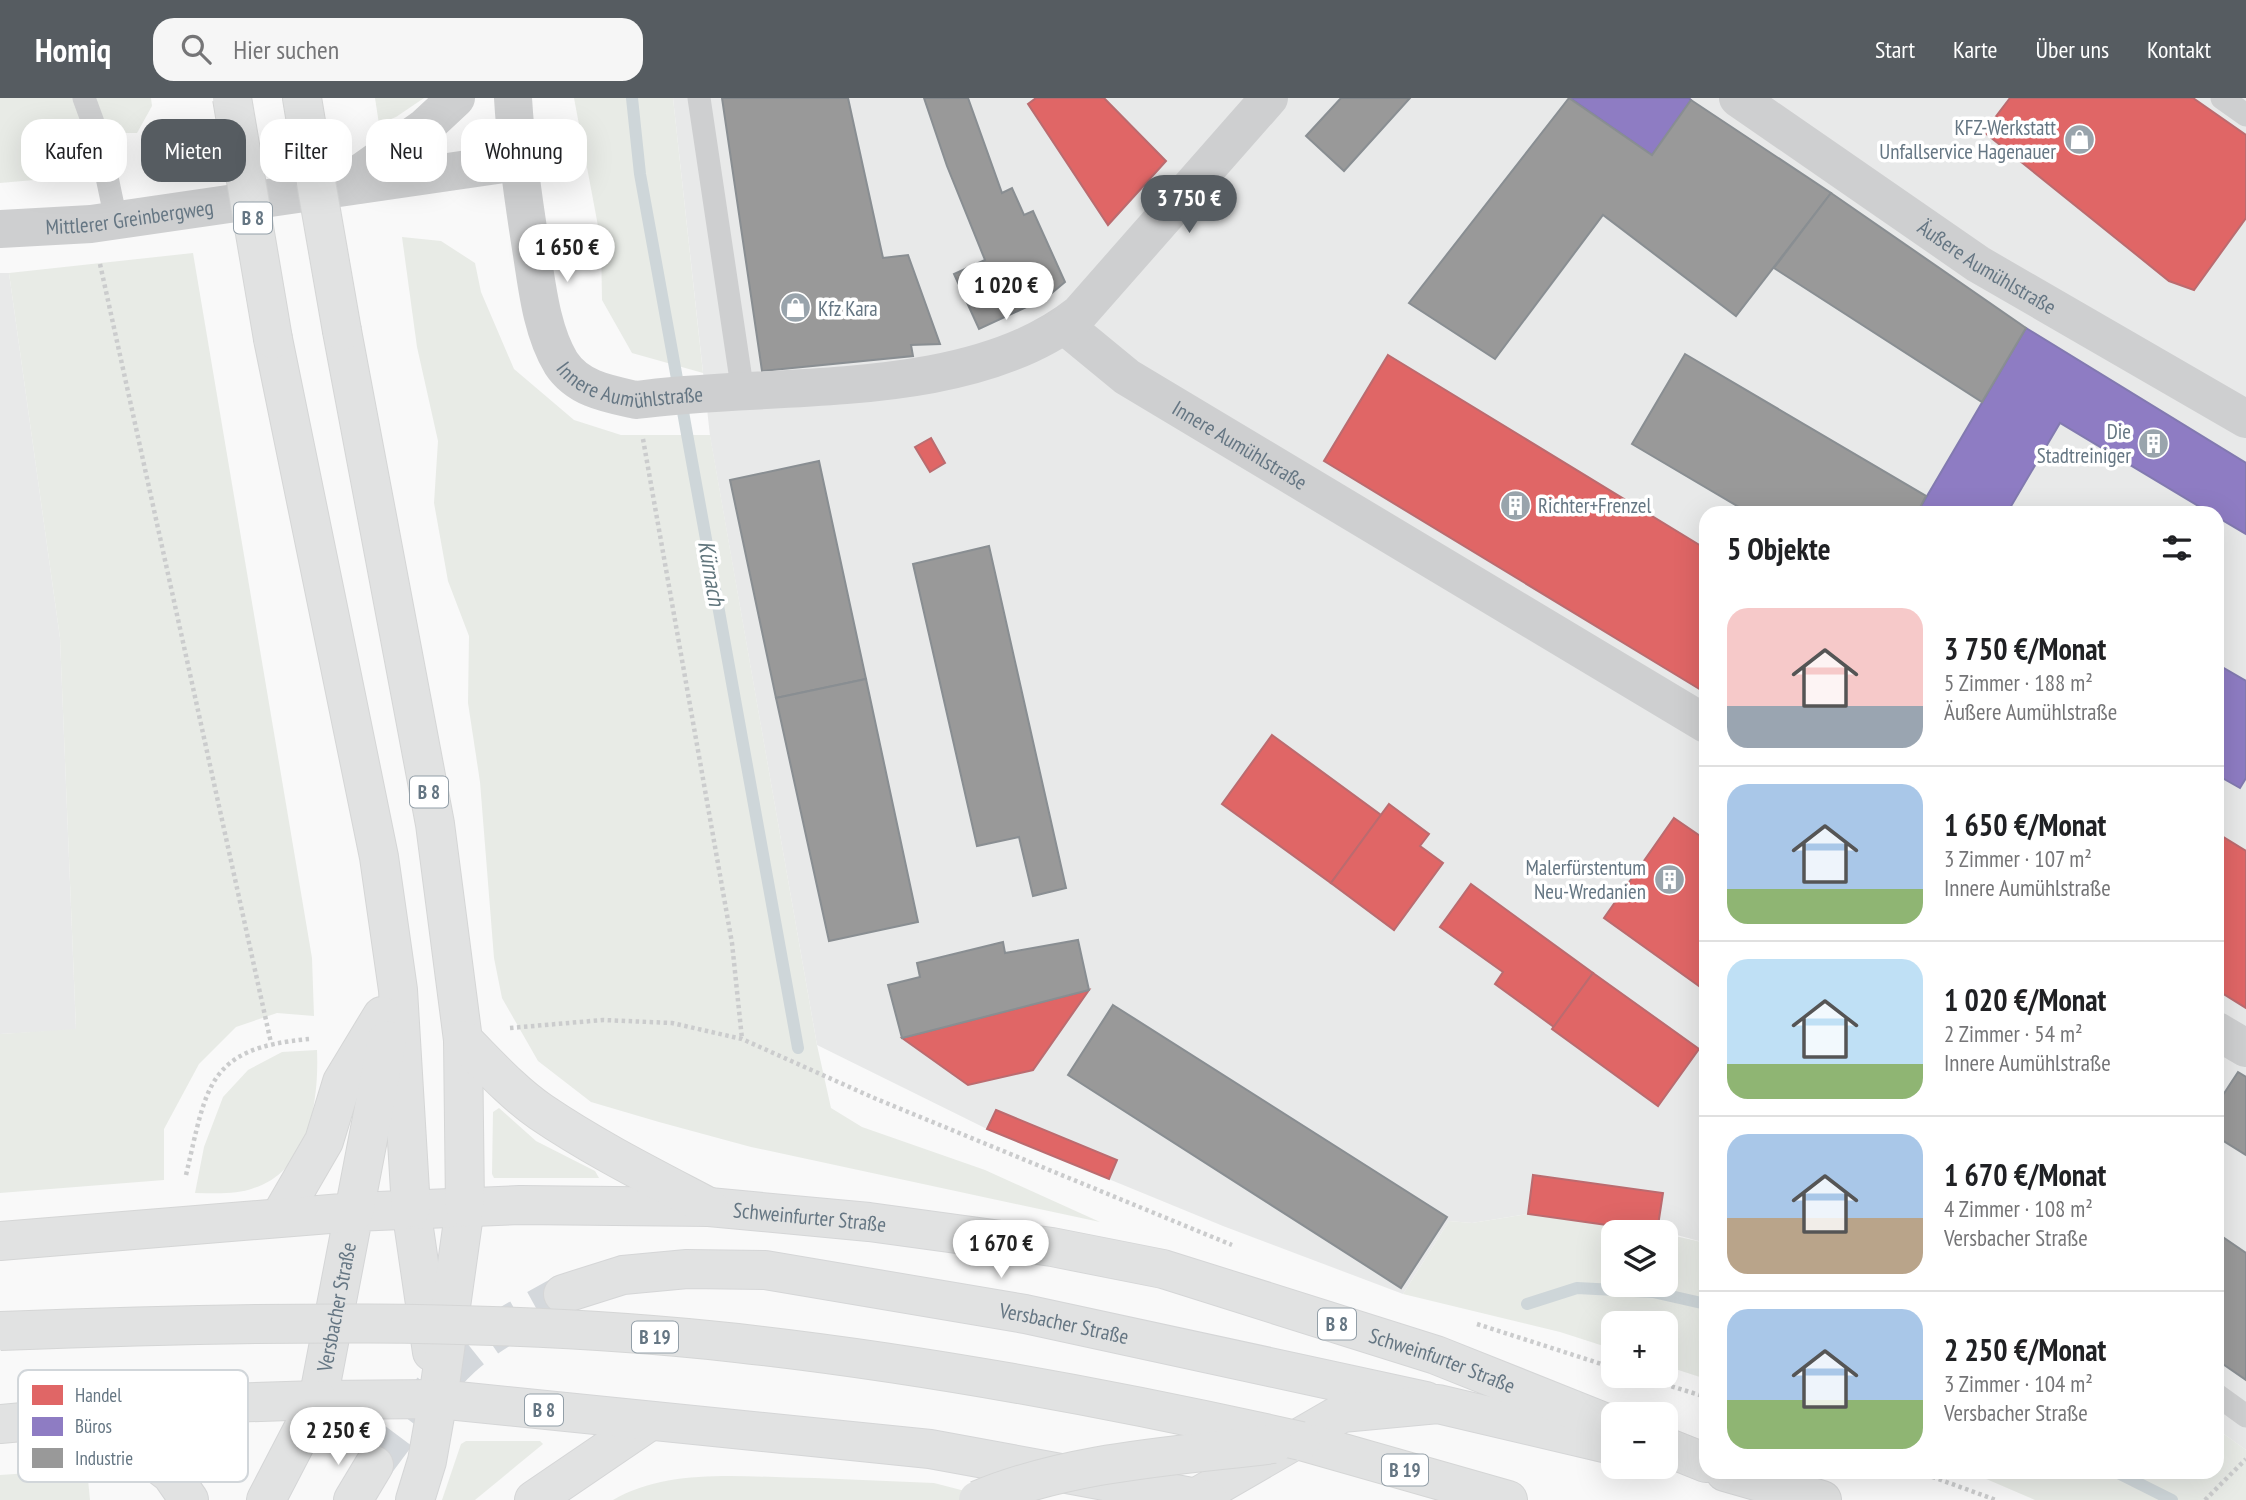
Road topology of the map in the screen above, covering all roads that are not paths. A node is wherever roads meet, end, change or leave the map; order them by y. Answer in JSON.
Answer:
{"nodes":[{"id":1,"x":84,"y":98,"type":"edge"},
{"id":2,"x":232,"y":98,"type":"edge"},
{"id":3,"x":302,"y":98,"type":"edge"},
{"id":4,"x":321,"y":98,"type":"edge"},
{"id":5,"x":456,"y":98,"type":"edge"},
{"id":6,"x":513,"y":98,"type":"edge"},
{"id":7,"x":699,"y":98,"type":"edge"},
{"id":8,"x":1269,"y":98,"type":"edge"},
{"id":9,"x":1738,"y":98,"type":"edge"},
{"id":10,"x":2222,"y":98,"type":"edge"},
{"id":11,"x":2246,"y":115,"type":"edge"},
{"id":12,"x":514,"y":119,"type":"edge"},
{"id":13,"x":461,"y":169,"type":"edge"},
{"id":14,"x":520,"y":182,"type":"edge"},
{"id":15,"x":329,"y":184,"type":"junction"},
{"id":16,"x":104,"y":222,"type":"junction"},
{"id":17,"x":0,"y":229,"type":"edge"},
{"id":18,"x":1065,"y":326,"type":"junction"},
{"id":19,"x":737,"y":394,"type":"junction"},
{"id":20,"x":2246,"y":419,"type":"edge"},
{"id":21,"x":1699,"y":720,"type":"edge"},
{"id":22,"x":398,"y":990,"type":"junction"},
{"id":23,"x":2224,"y":1035,"type":"edge"},
{"id":24,"x":463,"y":1040,"type":"junction"},
{"id":25,"x":2246,"y":1048,"type":"edge"},
{"id":26,"x":465,"y":1207,"type":"junction"},
{"id":27,"x":709,"y":1207,"type":"junction"},
{"id":28,"x":411,"y":1208,"type":"junction"},
{"id":29,"x":354,"y":1212,"type":"junction"},
{"id":30,"x":280,"y":1217,"type":"junction"},
{"id":31,"x":0,"y":1241,"type":"edge"},
{"id":32,"x":563,"y":1294,"type":"tunnel mouth"},
{"id":33,"x":0,"y":1331,"type":"edge"},
{"id":34,"x":438,"y":1399,"type":"junction"},
{"id":35,"x":318,"y":1400,"type":"junction"},
{"id":36,"x":2224,"y":1400,"type":"edge"},
{"id":37,"x":248,"y":1402,"type":"edge"},
{"id":38,"x":1438,"y":1404,"type":"junction"},
{"id":39,"x":2246,"y":1416,"type":"edge"},
{"id":40,"x":650,"y":1421,"type":"junction"},
{"id":41,"x":1601,"y":1421,"type":"edge"},
{"id":42,"x":18,"y":1422,"type":"edge"},
{"id":43,"x":0,"y":1424,"type":"edge"},
{"id":44,"x":1301,"y":1441,"type":"junction"},
{"id":45,"x":1601,"y":1442,"type":"edge"},
{"id":46,"x":1678,"y":1452,"type":"edge"},
{"id":47,"x":1264,"y":1457,"type":"junction"},
{"id":48,"x":1678,"y":1460,"type":"edge"},
{"id":49,"x":1699,"y":1460,"type":"edge"},
{"id":50,"x":374,"y":1465,"type":"tunnel mouth"},
{"id":51,"x":1699,"y":1465,"type":"edge"},
{"id":52,"x":1753,"y":1479,"type":"edge"},
{"id":53,"x":177,"y":1482,"type":"edge"},
{"id":54,"x":1199,"y":1499,"type":"edge"},
{"id":55,"x":189,"y":1500,"type":"edge"},
{"id":56,"x":266,"y":1500,"type":"edge"},
{"id":57,"x":353,"y":1500,"type":"edge"},
{"id":58,"x":415,"y":1500,"type":"edge"},
{"id":59,"x":534,"y":1500,"type":"edge"},
{"id":60,"x":978,"y":1500,"type":"edge"},
{"id":61,"x":1242,"y":1500,"type":"edge"},
{"id":62,"x":1508,"y":1500,"type":"edge"},
{"id":63,"x":1822,"y":1500,"type":"edge"}],
"edges":[{"from":1,"to":16,"type":"lane"},
{"from":2,"to":22,"type":"main road","number":"B 8","bridge":true},
{"from":3,"to":15,"type":"main road","number":"B 8"},
{"from":4,"to":15,"type":"main road","number":"B 8"},
{"from":5,"to":15,"type":"street","name":"Mittlerer Greinbergweg"},
{"from":6,"to":12,"type":"street","name":"Innere Aumühlstraße"},
{"from":7,"to":19,"type":"lane","name":"Innere Aumühlstraße"},
{"from":8,"to":18,"type":"street"},
{"from":9,"to":20,"type":"street","name":"Äußere Aumühlstraße"},
{"from":10,"to":11,"type":"lane"},
{"from":13,"to":15,"type":"street","name":"Mittlerer Greinbergweg"},
{"from":14,"to":19,"type":"street","name":"Innere Aumühlstraße"},
{"from":15,"to":16,"type":"street","name":"Mittlerer Greinbergweg"},
{"from":15,"to":24,"type":"main road","number":"B 8","bridge":true},
{"from":16,"to":17,"type":"street","name":"Mittlerer Greinbergweg"},
{"from":18,"to":19,"type":"street","name":"Innere Aumühlstraße"},
{"from":18,"to":21,"type":"street","name":"Innere Aumühlstraße"},
{"from":22,"to":28,"type":"main road","number":"B 8"},
{"from":22,"to":29,"type":"main road","number":"B 8"},
{"from":22,"to":30,"type":"main road"},
{"from":23,"to":25,"type":"street"},
{"from":24,"to":26,"type":"main road","number":"B 8"},
{"from":24,"to":27,"type":"main road","number":"B 8"},
{"from":26,"to":27,"type":"main road","name":"Schweinfurter Straße"},
{"from":26,"to":28,"type":"main road","name":"Schweinfurter Straße"},
{"from":26,"to":34,"type":"main road","number":"B 8"},
{"from":27,"to":41,"type":"main road","name":"Schweinfurter Straße","number":"B 8"},
{"from":28,"to":29,"type":"main road","name":"Schweinfurter Straße"},
{"from":28,"to":34,"type":"main road","number":"B 8"},
{"from":29,"to":30,"type":"main road","name":"Schweinfurter Straße"},
{"from":29,"to":35,"type":"main road","name":"Versbacher Straße"},
{"from":30,"to":31,"type":"main road","name":"Schweinfurter Straße"},
{"from":32,"to":38,"type":"main road","name":"Versbacher Straße"},
{"from":33,"to":44,"type":"main road","number":"B 19","bridge":true},
{"from":34,"to":35,"type":"main road"},
{"from":34,"to":40,"type":"main road","number":"B 8"},
{"from":34,"to":58,"type":"main road"},
{"from":35,"to":37,"type":"main road"},
{"from":35,"to":56,"type":"main road","name":"Versbacher Straße"},
{"from":36,"to":39,"type":"lane"},
{"from":38,"to":45,"type":"main road","name":"Schweinfurter Straße"},
{"from":38,"to":47,"type":"main road"},
{"from":40,"to":54,"type":"main road","number":"B 8"},
{"from":40,"to":59,"type":"main road"},
{"from":42,"to":43,"type":"main road"},
{"from":44,"to":60,"type":"main road","number":"B 19","bridge":true},
{"from":44,"to":62,"type":"main road","number":"B 19"},
{"from":46,"to":49,"type":"main road"},
{"from":47,"to":54,"type":"main road"},
{"from":47,"to":61,"type":"main road"},
{"from":48,"to":51,"type":"main road"},
{"from":50,"to":57,"type":"main road"},
{"from":52,"to":63,"type":"main road"},
{"from":53,"to":55,"type":"main road"}]}
